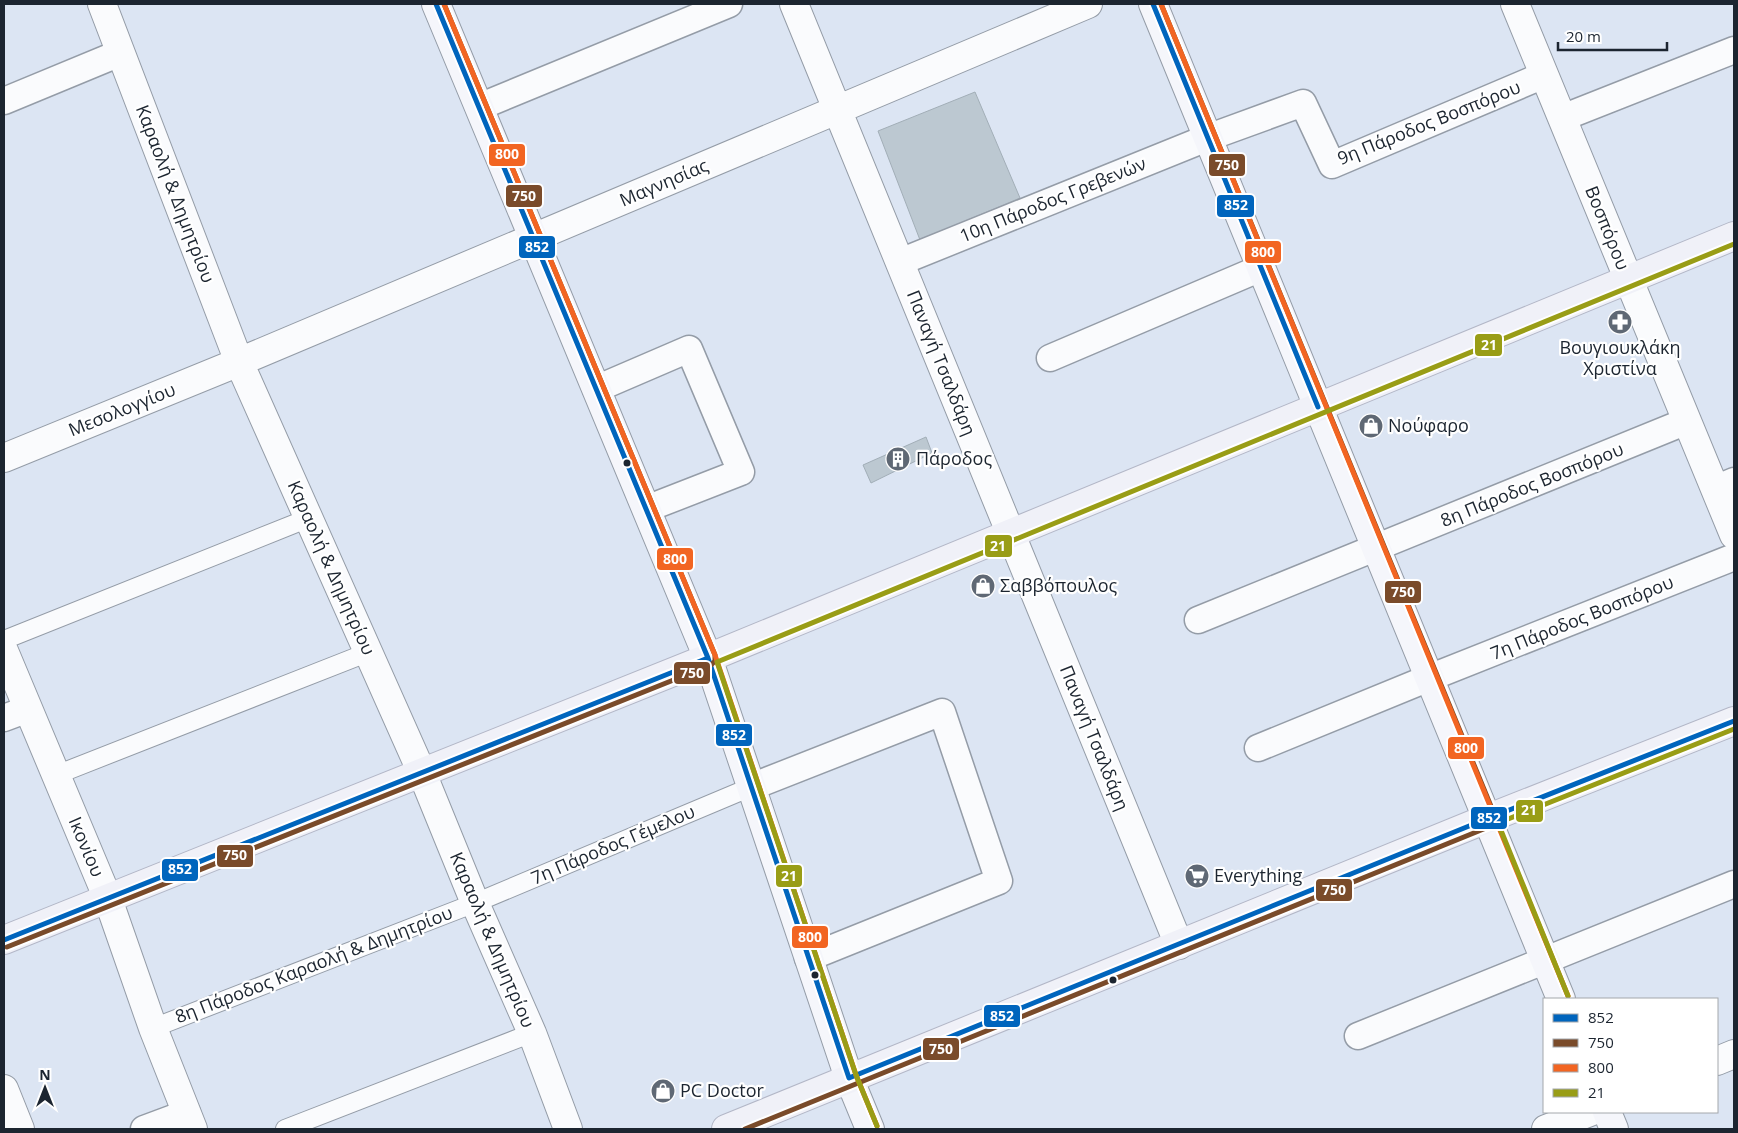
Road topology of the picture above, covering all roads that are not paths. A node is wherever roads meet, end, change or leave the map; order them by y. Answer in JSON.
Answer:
{"nodes":[{"id":1,"x":102,"y":4,"type":"edge"},
{"id":2,"x":436,"y":4,"type":"edge"},
{"id":3,"x":729,"y":4,"type":"edge"},
{"id":4,"x":794,"y":4,"type":"edge"},
{"id":5,"x":1088,"y":4,"type":"edge"},
{"id":6,"x":1153,"y":4,"type":"edge"},
{"id":7,"x":1515,"y":4,"type":"edge"},
{"id":8,"x":1734,"y":50,"type":"edge"},
{"id":9,"x":120,"y":52,"type":"junction"},
{"id":10,"x":1544,"y":75,"type":"junction"},
{"id":11,"x":4,"y":101,"type":"edge"},
{"id":12,"x":479,"y":107,"type":"junction"},
{"id":13,"x":838,"y":110,"type":"junction"},
{"id":14,"x":1562,"y":118,"type":"junction"},
{"id":15,"x":1207,"y":138,"type":"junction"},
{"id":16,"x":1734,"y":236,"type":"edge"},
{"id":17,"x":534,"y":238,"type":"junction"},
{"id":18,"x":900,"y":262,"type":"junction"},
{"id":19,"x":1261,"y":268,"type":"junction"},
{"id":20,"x":1629,"y":280,"type":"junction"},
{"id":21,"x":1050,"y":358,"type":"dead end"},
{"id":22,"x":240,"y":362,"type":"junction"},
{"id":23,"x":596,"y":389,"type":"junction"},
{"id":24,"x":1318,"y":407,"type":"junction"},
{"id":25,"x":1687,"y":421,"type":"junction"},
{"id":26,"x":4,"y":458,"type":"edge"},
{"id":27,"x":1725,"y":485,"type":"edge"},
{"id":28,"x":646,"y":509,"type":"junction"},
{"id":29,"x":309,"y":518,"type":"junction"},
{"id":30,"x":1010,"y":534,"type":"junction"},
{"id":31,"x":1734,"y":535,"type":"edge"},
{"id":32,"x":1376,"y":549,"type":"junction"},
{"id":33,"x":1734,"y":557,"type":"edge"},
{"id":34,"x":1198,"y":620,"type":"dead end"},
{"id":35,"x":4,"y":640,"type":"edge"},
{"id":36,"x":4,"y":651,"type":"edge"},
{"id":37,"x":369,"y":652,"type":"junction"},
{"id":38,"x":708,"y":658,"type":"junction"},
{"id":39,"x":1429,"y":678,"type":"junction"},
{"id":40,"x":16,"y":714,"type":"edge"},
{"id":41,"x":1734,"y":721,"type":"edge"},
{"id":42,"x":1258,"y":748,"type":"dead end"},
{"id":43,"x":422,"y":773,"type":"junction"},
{"id":44,"x":56,"y":775,"type":"junction"},
{"id":45,"x":751,"y":787,"type":"junction"},
{"id":46,"x":1488,"y":820,"type":"junction"},
{"id":47,"x":1734,"y":884,"type":"edge"},
{"id":48,"x":108,"y":899,"type":"junction"},
{"id":49,"x":475,"y":902,"type":"junction"},
{"id":50,"x":4,"y":940,"type":"edge"},
{"id":51,"x":1179,"y":945,"type":"junction"},
{"id":52,"x":808,"y":958,"type":"junction"},
{"id":53,"x":1545,"y":960,"type":"junction"},
{"id":54,"x":1561,"y":998,"type":"edge"},
{"id":55,"x":153,"y":1028,"type":"junction"},
{"id":56,"x":532,"y":1033,"type":"junction"},
{"id":57,"x":1358,"y":1036,"type":"dead end"},
{"id":58,"x":1734,"y":1054,"type":"edge"},
{"id":59,"x":1718,"y":1061,"type":"edge"},
{"id":60,"x":849,"y":1078,"type":"junction"},
{"id":61,"x":4,"y":1089,"type":"edge"},
{"id":62,"x":1587,"y":1113,"type":"edge"},
{"id":63,"x":1607,"y":1113,"type":"edge"},
{"id":64,"x":190,"y":1121,"type":"edge"},
{"id":65,"x":20,"y":1129,"type":"edge"},
{"id":66,"x":144,"y":1129,"type":"edge"},
{"id":67,"x":285,"y":1129,"type":"edge"},
{"id":68,"x":568,"y":1129,"type":"edge"},
{"id":69,"x":726,"y":1129,"type":"edge"},
{"id":70,"x":870,"y":1129,"type":"edge"},
{"id":71,"x":1546,"y":1129,"type":"edge"},
{"id":72,"x":1614,"y":1129,"type":"edge"}],
"edges":[{"from":1,"to":9,"type":"street","name":"Καραολή & Δημητρίου"},
{"from":2,"to":12,"type":"main road"},
{"from":3,"to":12,"type":"street"},
{"from":4,"to":13,"type":"street","name":"Παναγή Τσαλδάρη"},
{"from":5,"to":13,"type":"street","name":"Μαγνησίας"},
{"from":6,"to":15,"type":"main road"},
{"from":7,"to":10,"type":"street","name":"Βοσπόρου"},
{"from":8,"to":14,"type":"street"},
{"from":9,"to":11,"type":"street"},
{"from":9,"to":22,"type":"street","name":"Καραολή & Δημητρίου"},
{"from":10,"to":14,"type":"street","name":"Βοσπόρου"},
{"from":10,"to":15,"type":"street","name":"9η Πάροδος Βοσπόρου"},
{"from":12,"to":17,"type":"main road"},
{"from":13,"to":17,"type":"street","name":"Μαγνησίας"},
{"from":13,"to":18,"type":"street","name":"Παναγή Τσαλδάρη"},
{"from":14,"to":20,"type":"street","name":"Βοσπόρου"},
{"from":15,"to":18,"type":"street","name":"10η Πάροδος Γρεβενών"},
{"from":15,"to":19,"type":"main road"},
{"from":16,"to":20,"type":"main road"},
{"from":17,"to":22,"type":"street","name":"Μαγνησίας"},
{"from":17,"to":23,"type":"main road"},
{"from":18,"to":30,"type":"street","name":"Παναγή Τσαλδάρη"},
{"from":19,"to":21,"type":"street"},
{"from":19,"to":24,"type":"main road"},
{"from":20,"to":24,"type":"main road"},
{"from":20,"to":25,"type":"street","name":"Βοσπόρου"},
{"from":22,"to":26,"type":"street","name":"Μεσολογγίου"},
{"from":22,"to":29,"type":"street","name":"Καραολή & Δημητρίου"},
{"from":23,"to":28,"type":"main road"},
{"from":23,"to":28,"type":"street"},
{"from":24,"to":30,"type":"main road"},
{"from":24,"to":32,"type":"main road"},
{"from":25,"to":27,"type":"street","name":"Βοσπόρου"},
{"from":25,"to":32,"type":"street","name":"8η Πάροδος Βοσπόρου"},
{"from":27,"to":31,"type":"street","name":"Βοσπόρου"},
{"from":28,"to":38,"type":"main road"},
{"from":29,"to":35,"type":"lane"},
{"from":29,"to":37,"type":"street","name":"Καραολή & Δημητρίου"},
{"from":30,"to":38,"type":"main road"},
{"from":30,"to":51,"type":"street","name":"Παναγή Τσαλδάρη"},
{"from":32,"to":34,"type":"street","name":"8η Πάροδος Βοσπόρου"},
{"from":32,"to":39,"type":"main road"},
{"from":33,"to":39,"type":"street","name":"7η Πάροδος Βοσπόρου"},
{"from":36,"to":40,"type":"street","name":"Ικονίου"},
{"from":37,"to":43,"type":"street","name":"Καραολή & Δημητρίου"},
{"from":37,"to":44,"type":"lane"},
{"from":38,"to":43,"type":"main road"},
{"from":38,"to":45,"type":"main road"},
{"from":39,"to":42,"type":"street","name":"7η Πάροδος Βοσπόρου"},
{"from":39,"to":46,"type":"main road"},
{"from":40,"to":44,"type":"street","name":"Ικονίου"},
{"from":41,"to":46,"type":"main road"},
{"from":43,"to":48,"type":"main road"},
{"from":43,"to":49,"type":"street","name":"Καραολή & Δημητρίου"},
{"from":44,"to":48,"type":"street","name":"Ικονίου"},
{"from":45,"to":49,"type":"lane","name":"7η Πάροδος Γέμελου"},
{"from":45,"to":52,"type":"main road"},
{"from":45,"to":52,"type":"street"},
{"from":46,"to":51,"type":"main road"},
{"from":46,"to":53,"type":"main road"},
{"from":47,"to":53,"type":"street"},
{"from":48,"to":50,"type":"main road"},
{"from":48,"to":55,"type":"street","name":"Ικονίου"},
{"from":49,"to":55,"type":"lane","name":"8η Πάροδος Καραολή & Δημητρίου"},
{"from":49,"to":56,"type":"street","name":"Καραολή & Δημητρίου"},
{"from":51,"to":60,"type":"main road"},
{"from":52,"to":60,"type":"main road"},
{"from":53,"to":54,"type":"main road"},
{"from":53,"to":57,"type":"street"},
{"from":55,"to":64,"type":"street","name":"Ικονίου"},
{"from":56,"to":67,"type":"lane"},
{"from":56,"to":68,"type":"street","name":"Καραολή & Δημητρίου"},
{"from":58,"to":59,"type":"street"},
{"from":60,"to":69,"type":"main road"},
{"from":60,"to":70,"type":"main road"},
{"from":61,"to":65,"type":"street"},
{"from":62,"to":71,"type":"street"},
{"from":63,"to":72,"type":"main road"},
{"from":64,"to":66,"type":"street"}]}
